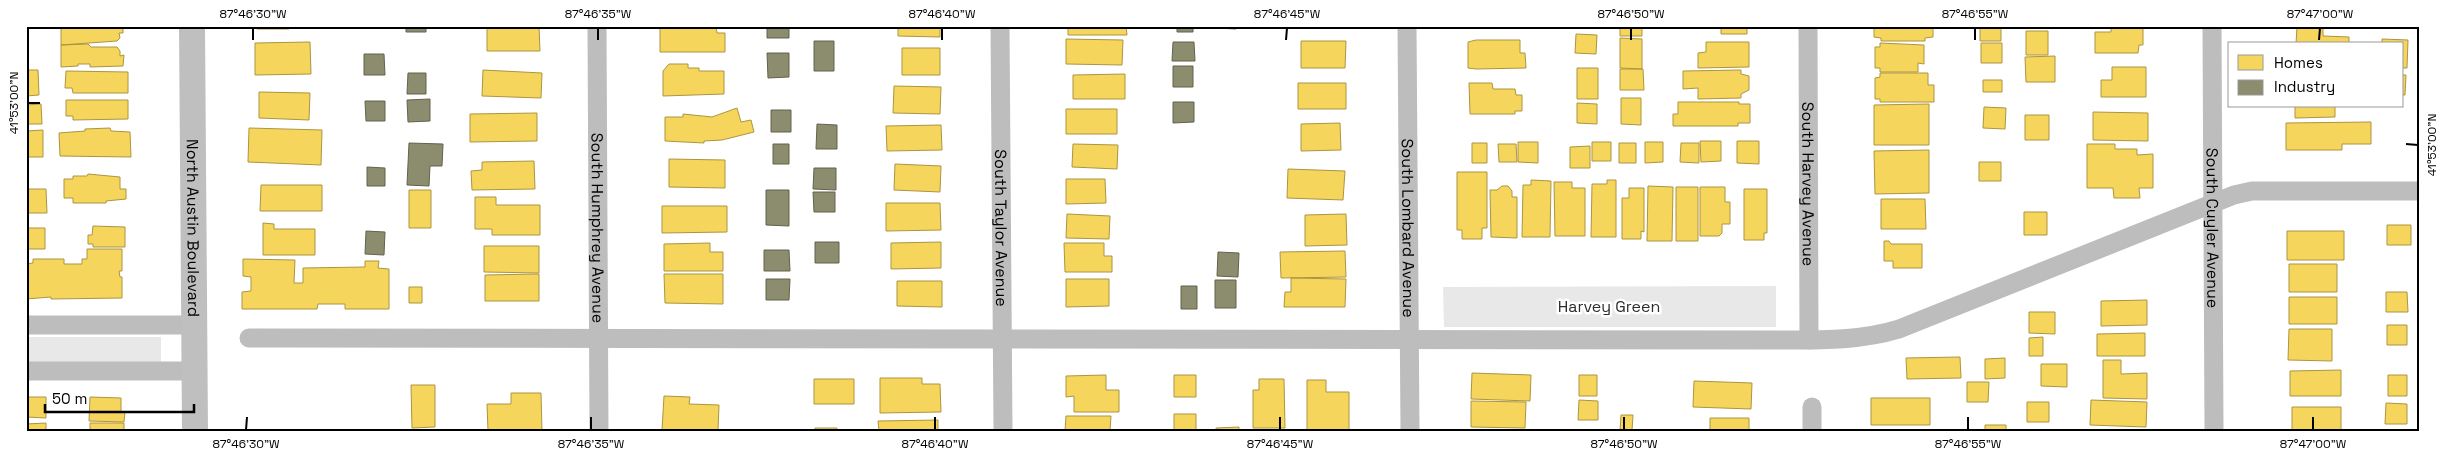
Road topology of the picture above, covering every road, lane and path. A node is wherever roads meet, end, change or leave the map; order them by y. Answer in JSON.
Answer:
{"nodes":[{"id":1,"x":192,"y":26,"type":"edge"},
{"id":2,"x":597,"y":26,"type":"edge"},
{"id":3,"x":1000,"y":26,"type":"edge"},
{"id":4,"x":1407,"y":26,"type":"edge"},
{"id":5,"x":1808,"y":26,"type":"edge"},
{"id":6,"x":2212,"y":26,"type":"edge"},
{"id":7,"x":2420,"y":191,"type":"edge"},
{"id":8,"x":2212,"y":203,"type":"junction"},
{"id":9,"x":26,"y":324,"type":"edge"},
{"id":10,"x":194,"y":325,"type":"junction"},
{"id":11,"x":249,"y":338,"type":"dead end"},
{"id":12,"x":599,"y":338,"type":"junction"},
{"id":13,"x":1003,"y":339,"type":"junction"},
{"id":14,"x":1409,"y":340,"type":"junction"},
{"id":15,"x":1808,"y":340,"type":"junction"},
{"id":16,"x":26,"y":371,"type":"edge"},
{"id":17,"x":195,"y":371,"type":"junction"},
{"id":18,"x":1812,"y":407,"type":"dead end"},
{"id":19,"x":195,"y":431,"type":"edge"},
{"id":20,"x":599,"y":431,"type":"edge"},
{"id":21,"x":1003,"y":431,"type":"edge"},
{"id":22,"x":1410,"y":431,"type":"edge"},
{"id":23,"x":1812,"y":431,"type":"edge"},
{"id":24,"x":2214,"y":431,"type":"edge"}],
"edges":[{"from":1,"to":10,"type":"street","name":"North Austin Boulevard"},
{"from":2,"to":12,"type":"street","name":"South Humphrey Avenue"},
{"from":3,"to":13,"type":"street","name":"South Taylor Avenue"},
{"from":4,"to":14,"type":"street","name":"South Lombard Avenue"},
{"from":5,"to":15,"type":"street","name":"South Harvey Avenue"},
{"from":6,"to":8,"type":"street","name":"South Cuyler Avenue"},
{"from":7,"to":8,"type":"street"},
{"from":8,"to":15,"type":"street"},
{"from":8,"to":24,"type":"street","name":"South Cuyler Avenue"},
{"from":9,"to":10,"type":"street"},
{"from":10,"to":17,"type":"street","name":"North Austin Boulevard"},
{"from":11,"to":12,"type":"street"},
{"from":12,"to":13,"type":"street"},
{"from":12,"to":20,"type":"street","name":"South Humphrey Avenue"},
{"from":13,"to":14,"type":"street"},
{"from":13,"to":21,"type":"street","name":"South Taylor Avenue"},
{"from":14,"to":15,"type":"street"},
{"from":14,"to":22,"type":"street","name":"South Lombard Avenue"},
{"from":16,"to":17,"type":"street"},
{"from":17,"to":19,"type":"street","name":"North Austin Boulevard"},
{"from":18,"to":23,"type":"street"}]}
